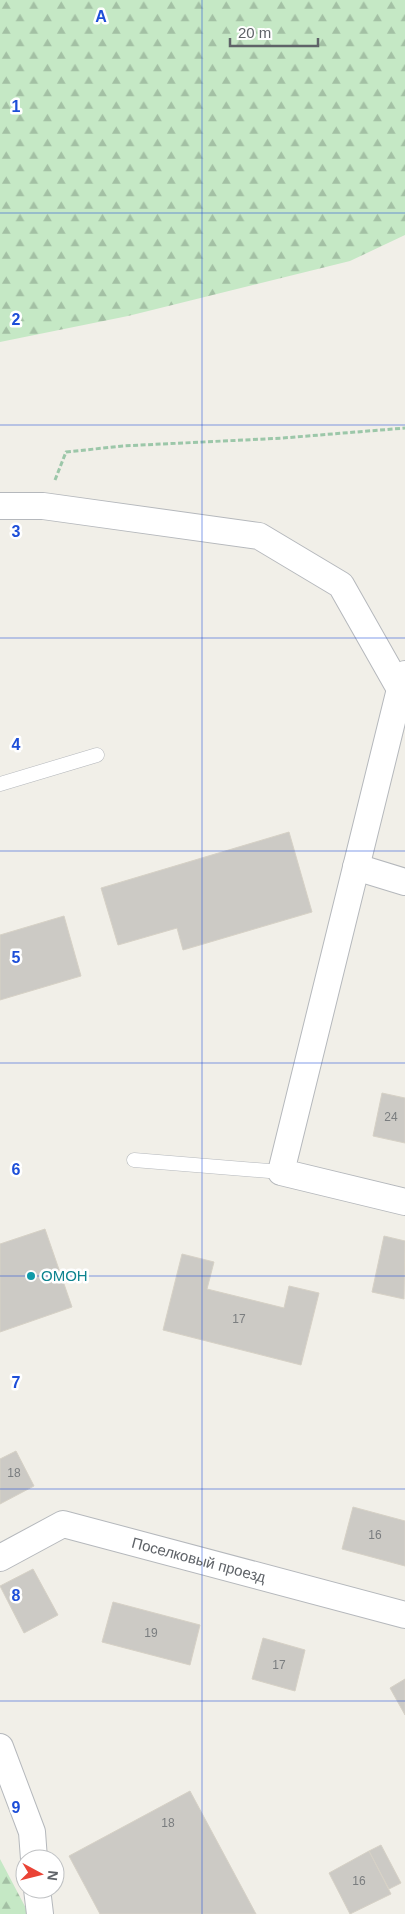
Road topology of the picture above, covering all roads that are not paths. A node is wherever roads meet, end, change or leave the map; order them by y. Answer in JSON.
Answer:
{"nodes":[{"id":1,"x":0,"y":506,"type":"edge"},
{"id":2,"x":402,"y":681,"type":"edge"},
{"id":3,"x":97,"y":755,"type":"dead end"},
{"id":4,"x":0,"y":784,"type":"edge"},
{"id":5,"x":356,"y":867,"type":"junction"},
{"id":6,"x":405,"y":882,"type":"edge"},
{"id":7,"x":134,"y":1160,"type":"dead end"},
{"id":8,"x":281,"y":1172,"type":"junction"},
{"id":9,"x":405,"y":1202,"type":"edge"},
{"id":10,"x":0,"y":1558,"type":"edge"},
{"id":11,"x":405,"y":1615,"type":"edge"},
{"id":12,"x":0,"y":1747,"type":"edge"},
{"id":13,"x":33,"y":1849,"type":"edge"},
{"id":14,"x":38,"y":1899,"type":"edge"},
{"id":15,"x":40,"y":1914,"type":"edge"}],
"edges":[{"from":1,"to":2,"type":"street"},
{"from":2,"to":5,"type":"street"},
{"from":3,"to":4,"type":"lane"},
{"from":5,"to":6,"type":"street"},
{"from":5,"to":8,"type":"street"},
{"from":7,"to":8,"type":"lane"},
{"from":8,"to":9,"type":"street"},
{"from":10,"to":11,"type":"street","name":"Поселковый проезд"},
{"from":12,"to":13,"type":"street"},
{"from":14,"to":15,"type":"street"}]}
